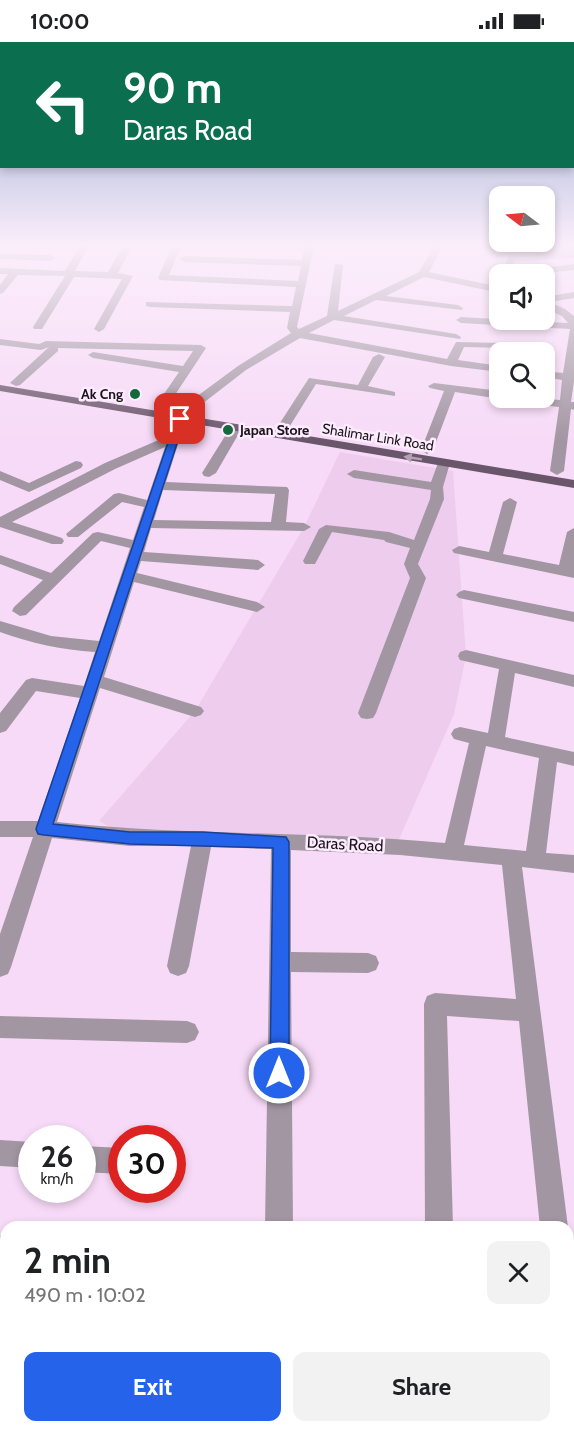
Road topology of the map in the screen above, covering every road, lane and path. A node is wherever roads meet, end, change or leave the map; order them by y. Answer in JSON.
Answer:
{"nodes":[{"id":1,"x":47,"y":311,"type":"edge"},
{"id":2,"x":109,"y":311,"type":"edge"},
{"id":3,"x":297,"y":311,"type":"edge"},
{"id":4,"x":333,"y":311,"type":"edge"},
{"id":5,"x":346,"y":311,"type":"edge"},
{"id":6,"x":562,"y":311,"type":"edge"},
{"id":7,"x":332,"y":318,"type":"junction"},
{"id":8,"x":461,"y":320,"type":"dead end"},
{"id":9,"x":574,"y":325,"type":"edge"},
{"id":10,"x":38,"y":327,"type":"dead end"},
{"id":11,"x":99,"y":329,"type":"dead end"},
{"id":12,"x":298,"y":334,"type":"junction"},
{"id":13,"x":456,"y":337,"type":"dead end"},
{"id":14,"x":574,"y":337,"type":"edge"},
{"id":15,"x":0,"y":342,"type":"edge"},
{"id":16,"x":489,"y":345,"type":"edge"},
{"id":17,"x":40,"y":346,"type":"junction"},
{"id":18,"x":54,"y":349,"type":"junction"},
{"id":19,"x":379,"y":357,"type":"dead end"},
{"id":20,"x":451,"y":363,"type":"junction"},
{"id":21,"x":489,"y":368,"type":"edge"},
{"id":22,"x":187,"y":370,"type":"junction"},
{"id":23,"x":571,"y":372,"type":"edge"},
{"id":24,"x":555,"y":373,"type":"edge"},
{"id":25,"x":0,"y":381,"type":"edge"},
{"id":26,"x":16,"y":383,"type":"junction"},
{"id":27,"x":434,"y":386,"type":"dead end"},
{"id":28,"x":0,"y":388,"type":"edge"},
{"id":29,"x":361,"y":389,"type":"junction"},
{"id":30,"x":451,"y":389,"type":"junction"},
{"id":31,"x":391,"y":394,"type":"dead end"},
{"id":32,"x":489,"y":394,"type":"edge"},
{"id":33,"x":555,"y":403,"type":"edge"},
{"id":34,"x":570,"y":405,"type":"edge"},
{"id":35,"x":161,"y":407,"type":"junction"},
{"id":36,"x":183,"y":415,"type":"junction"},
{"id":37,"x":284,"y":426,"type":"junction"},
{"id":38,"x":236,"y":428,"type":"junction"},
{"id":39,"x":568,"y":430,"type":"edge"},
{"id":40,"x":174,"y":438,"type":"junction"},
{"id":41,"x":371,"y":446,"type":"junction"},
{"id":42,"x":427,"y":450,"type":"junction"},
{"id":43,"x":444,"y":463,"type":"junction"},
{"id":44,"x":76,"y":465,"type":"dead end"},
{"id":45,"x":558,"y":471,"type":"junction"},
{"id":46,"x":209,"y":473,"type":"dead end"},
{"id":47,"x":354,"y":474,"type":"dead end"},
{"id":48,"x":574,"y":474,"type":"edge"},
{"id":49,"x":0,"y":475,"type":"edge"},
{"id":50,"x":574,"y":484,"type":"edge"},
{"id":51,"x":158,"y":486,"type":"junction"},
{"id":52,"x":436,"y":487,"type":"junction"},
{"id":53,"x":510,"y":502,"type":"dead end"},
{"id":54,"x":152,"y":505,"type":"junction"},
{"id":55,"x":1,"y":523,"type":"edge"},
{"id":56,"x":146,"y":524,"type":"junction"},
{"id":57,"x":278,"y":527,"type":"junction"},
{"id":58,"x":304,"y":527,"type":"dead end"},
{"id":59,"x":574,"y":532,"type":"edge"},
{"id":60,"x":73,"y":534,"type":"dead end"},
{"id":61,"x":420,"y":540,"type":"junction"},
{"id":62,"x":57,"y":541,"type":"dead end"},
{"id":63,"x":459,"y":550,"type":"dead end"},
{"id":64,"x":136,"y":551,"type":"junction"},
{"id":65,"x":495,"y":557,"type":"junction"},
{"id":66,"x":0,"y":559,"type":"edge"},
{"id":67,"x":310,"y":561,"type":"dead end"},
{"id":68,"x":258,"y":565,"type":"dead end"},
{"id":69,"x":570,"y":572,"type":"edge"},
{"id":70,"x":128,"y":576,"type":"junction"},
{"id":71,"x":53,"y":579,"type":"junction"},
{"id":72,"x":464,"y":595,"type":"dead end"},
{"id":73,"x":257,"y":607,"type":"dead end"},
{"id":74,"x":20,"y":610,"type":"dead end"},
{"id":75,"x":574,"y":617,"type":"edge"},
{"id":76,"x":0,"y":626,"type":"edge"},
{"id":77,"x":104,"y":647,"type":"junction"},
{"id":78,"x":466,"y":656,"type":"dead end"},
{"id":79,"x":508,"y":666,"type":"junction"},
{"id":80,"x":574,"y":681,"type":"edge"},
{"id":81,"x":91,"y":687,"type":"junction"},
{"id":82,"x":195,"y":711,"type":"dead end"},
{"id":83,"x":367,"y":713,"type":"dead end"},
{"id":84,"x":0,"y":726,"type":"edge"},
{"id":85,"x":478,"y":738,"type":"junction"},
{"id":86,"x":549,"y":754,"type":"junction"},
{"id":87,"x":574,"y":759,"type":"edge"},
{"id":88,"x":0,"y":829,"type":"edge"},
{"id":89,"x":44,"y":829,"type":"junction"},
{"id":90,"x":203,"y":838,"type":"junction"},
{"id":91,"x":281,"y":842,"type":"junction"},
{"id":92,"x":453,"y":851,"type":"junction"},
{"id":93,"x":511,"y":857,"type":"junction"},
{"id":94,"x":535,"y":860,"type":"junction"},
{"id":95,"x":574,"y":864,"type":"edge"},
{"id":96,"x":280,"y":962,"type":"junction"},
{"id":97,"x":368,"y":963,"type":"dead end"},
{"id":98,"x":178,"y":966,"type":"dead end"},
{"id":99,"x":0,"y":967,"type":"edge"},
{"id":100,"x":529,"y":1011,"type":"junction"},
{"id":101,"x":0,"y":1027,"type":"edge"},
{"id":102,"x":187,"y":1032,"type":"dead end"},
{"id":103,"x":0,"y":1153,"type":"edge"},
{"id":104,"x":18,"y":1154,"type":"edge"},
{"id":105,"x":279,"y":1221,"type":"edge"},
{"id":106,"x":439,"y":1221,"type":"edge"},
{"id":107,"x":553,"y":1221,"type":"edge"}],
"edges":[{"from":1,"to":10,"type":"street"},
{"from":2,"to":11,"type":"street"},
{"from":3,"to":12,"type":"street"},
{"from":4,"to":7,"type":"street"},
{"from":5,"to":7,"type":"street"},
{"from":6,"to":9,"type":"street"},
{"from":7,"to":12,"type":"street"},
{"from":7,"to":13,"type":"street"},
{"from":8,"to":9,"type":"street"},
{"from":12,"to":20,"type":"street"},
{"from":12,"to":36,"type":"street"},
{"from":14,"to":23,"type":"street"},
{"from":15,"to":17,"type":"street"},
{"from":16,"to":20,"type":"street"},
{"from":17,"to":18,"type":"street"},
{"from":17,"to":22,"type":"street"},
{"from":18,"to":22,"type":"street"},
{"from":18,"to":26,"type":"street"},
{"from":19,"to":29,"type":"street"},
{"from":20,"to":21,"type":"street"},
{"from":22,"to":35,"type":"street"},
{"from":23,"to":24,"type":"street"},
{"from":23,"to":34,"type":"street"},
{"from":25,"to":26,"type":"main road","name":"Shalimar Link Road"},
{"from":26,"to":35,"type":"main road","name":"Shalimar Link Road"},
{"from":27,"to":30,"type":"street"},
{"from":28,"to":36,"type":"main road","name":"Shalimar Link Road"},
{"from":29,"to":31,"type":"street"},
{"from":29,"to":37,"type":"street"},
{"from":30,"to":32,"type":"street"},
{"from":30,"to":42,"type":"street"},
{"from":33,"to":34,"type":"street"},
{"from":34,"to":39,"type":"street"},
{"from":35,"to":36,"type":"main road","name":"Shalimar Link Road"},
{"from":36,"to":37,"type":"main road","name":"Shalimar Link Road"},
{"from":36,"to":38,"type":"main road","name":"Shalimar Link Road"},
{"from":36,"to":40,"type":"street"},
{"from":37,"to":41,"type":"main road","name":"Shalimar Link Road"},
{"from":38,"to":41,"type":"main road","name":"Shalimar Link Road"},
{"from":38,"to":46,"type":"street"},
{"from":39,"to":45,"type":"street"},
{"from":40,"to":51,"type":"street"},
{"from":40,"to":55,"type":"street"},
{"from":41,"to":42,"type":"main road","name":"Shalimar Link Road"},
{"from":43,"to":41,"type":"main road","name":"Shalimar Link Road","one_way":true},
{"from":42,"to":45,"type":"main road","name":"Shalimar Link Road"},
{"from":43,"to":50,"type":"main road","name":"Shalimar Link Road"},
{"from":43,"to":52,"type":"street"},
{"from":44,"to":49,"type":"street"},
{"from":45,"to":48,"type":"main road","name":"Shalimar Link Road"},
{"from":47,"to":52,"type":"street"},
{"from":51,"to":54,"type":"street"},
{"from":51,"to":57,"type":"street"},
{"from":52,"to":61,"type":"street"},
{"from":53,"to":65,"type":"street"},
{"from":54,"to":56,"type":"street"},
{"from":54,"to":60,"type":"street"},
{"from":55,"to":62,"type":"street"},
{"from":56,"to":57,"type":"street"},
{"from":56,"to":64,"type":"street"},
{"from":57,"to":58,"type":"street"},
{"from":59,"to":69,"type":"street"},
{"from":61,"to":67,"type":"street"},
{"from":61,"to":83,"type":"street"},
{"from":63,"to":65,"type":"street"},
{"from":64,"to":68,"type":"street"},
{"from":64,"to":70,"type":"street"},
{"from":64,"to":71,"type":"street"},
{"from":65,"to":69,"type":"street"},
{"from":66,"to":71,"type":"street"},
{"from":70,"to":73,"type":"street"},
{"from":70,"to":77,"type":"street"},
{"from":71,"to":74,"type":"street"},
{"from":72,"to":75,"type":"street"},
{"from":76,"to":77,"type":"street"},
{"from":77,"to":81,"type":"street"},
{"from":78,"to":79,"type":"street"},
{"from":79,"to":80,"type":"street"},
{"from":79,"to":85,"type":"street"},
{"from":81,"to":82,"type":"street"},
{"from":81,"to":84,"type":"street"},
{"from":81,"to":89,"type":"street"},
{"from":85,"to":86,"type":"street"},
{"from":85,"to":92,"type":"street"},
{"from":86,"to":87,"type":"street"},
{"from":86,"to":94,"type":"street"},
{"from":88,"to":89,"type":"street","name":"Daras Road"},
{"from":89,"to":90,"type":"street","name":"Daras Road"},
{"from":89,"to":99,"type":"street"},
{"from":90,"to":91,"type":"street","name":"Daras Road"},
{"from":90,"to":98,"type":"street"},
{"from":91,"to":92,"type":"street","name":"Daras Road"},
{"from":91,"to":96,"type":"street"},
{"from":92,"to":93,"type":"street","name":"Daras Road"},
{"from":93,"to":94,"type":"street","name":"Daras Road"},
{"from":93,"to":100,"type":"street"},
{"from":94,"to":95,"type":"street","name":"Daras Road"},
{"from":96,"to":97,"type":"street"},
{"from":96,"to":105,"type":"street"},
{"from":100,"to":106,"type":"street"},
{"from":100,"to":107,"type":"street"},
{"from":101,"to":102,"type":"street"},
{"from":103,"to":104,"type":"street"}]}
